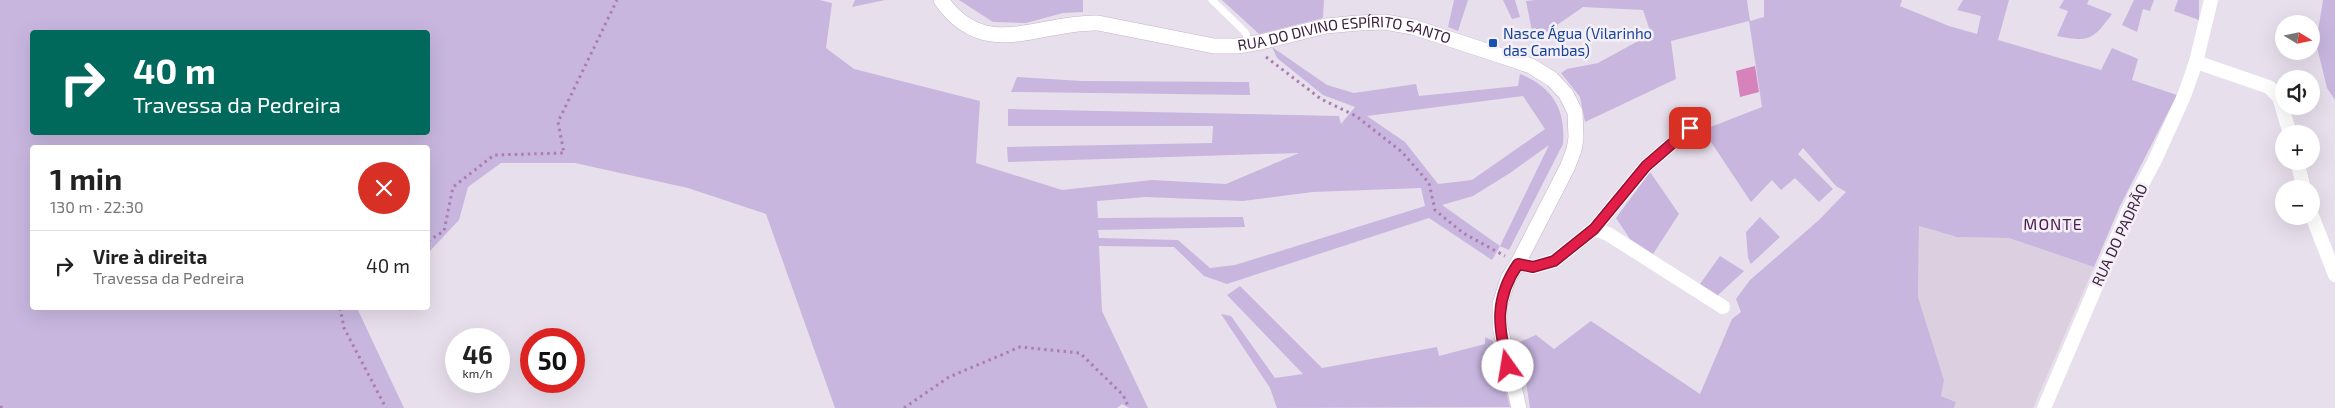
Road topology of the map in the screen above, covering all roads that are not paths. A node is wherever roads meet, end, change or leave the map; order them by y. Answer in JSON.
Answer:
{"nodes":[{"id":1,"x":941,"y":0,"type":"edge"},
{"id":2,"x":1212,"y":0,"type":"edge"},
{"id":3,"x":2210,"y":0,"type":"edge"},
{"id":4,"x":1250,"y":44,"type":"junction"},
{"id":5,"x":2196,"y":62,"type":"junction"},
{"id":6,"x":2287,"y":125,"type":"edge"},
{"id":7,"x":1690,"y":128,"type":"dead end"},
{"id":8,"x":2316,"y":225,"type":"edge"},
{"id":9,"x":1594,"y":229,"type":"junction"},
{"id":10,"x":1518,"y":264,"type":"junction"},
{"id":11,"x":2335,"y":275,"type":"edge"},
{"id":12,"x":1724,"y":307,"type":"dead end"},
{"id":13,"x":1518,"y":408,"type":"edge"},
{"id":14,"x":2044,"y":408,"type":"edge"}],
"edges":[{"from":1,"to":4,"type":"main road","name":"RUA DO DIVINO ESPÍRITO SANTO"},
{"from":2,"to":4,"type":"lane"},
{"from":3,"to":5,"type":"street","name":"RUA DO PADRÃO"},
{"from":4,"to":10,"type":"main road","name":"RUA DO DIVINO ESPÍRITO SANTO"},
{"from":5,"to":6,"type":"street"},
{"from":5,"to":14,"type":"street","name":"RUA DO PADRÃO"},
{"from":7,"to":9,"type":"street"},
{"from":8,"to":11,"type":"street"},
{"from":9,"to":10,"type":"street"},
{"from":9,"to":12,"type":"street"},
{"from":10,"to":13,"type":"main road","name":"RUA DO DIVINO ESPÍRITO SANTO"}]}
